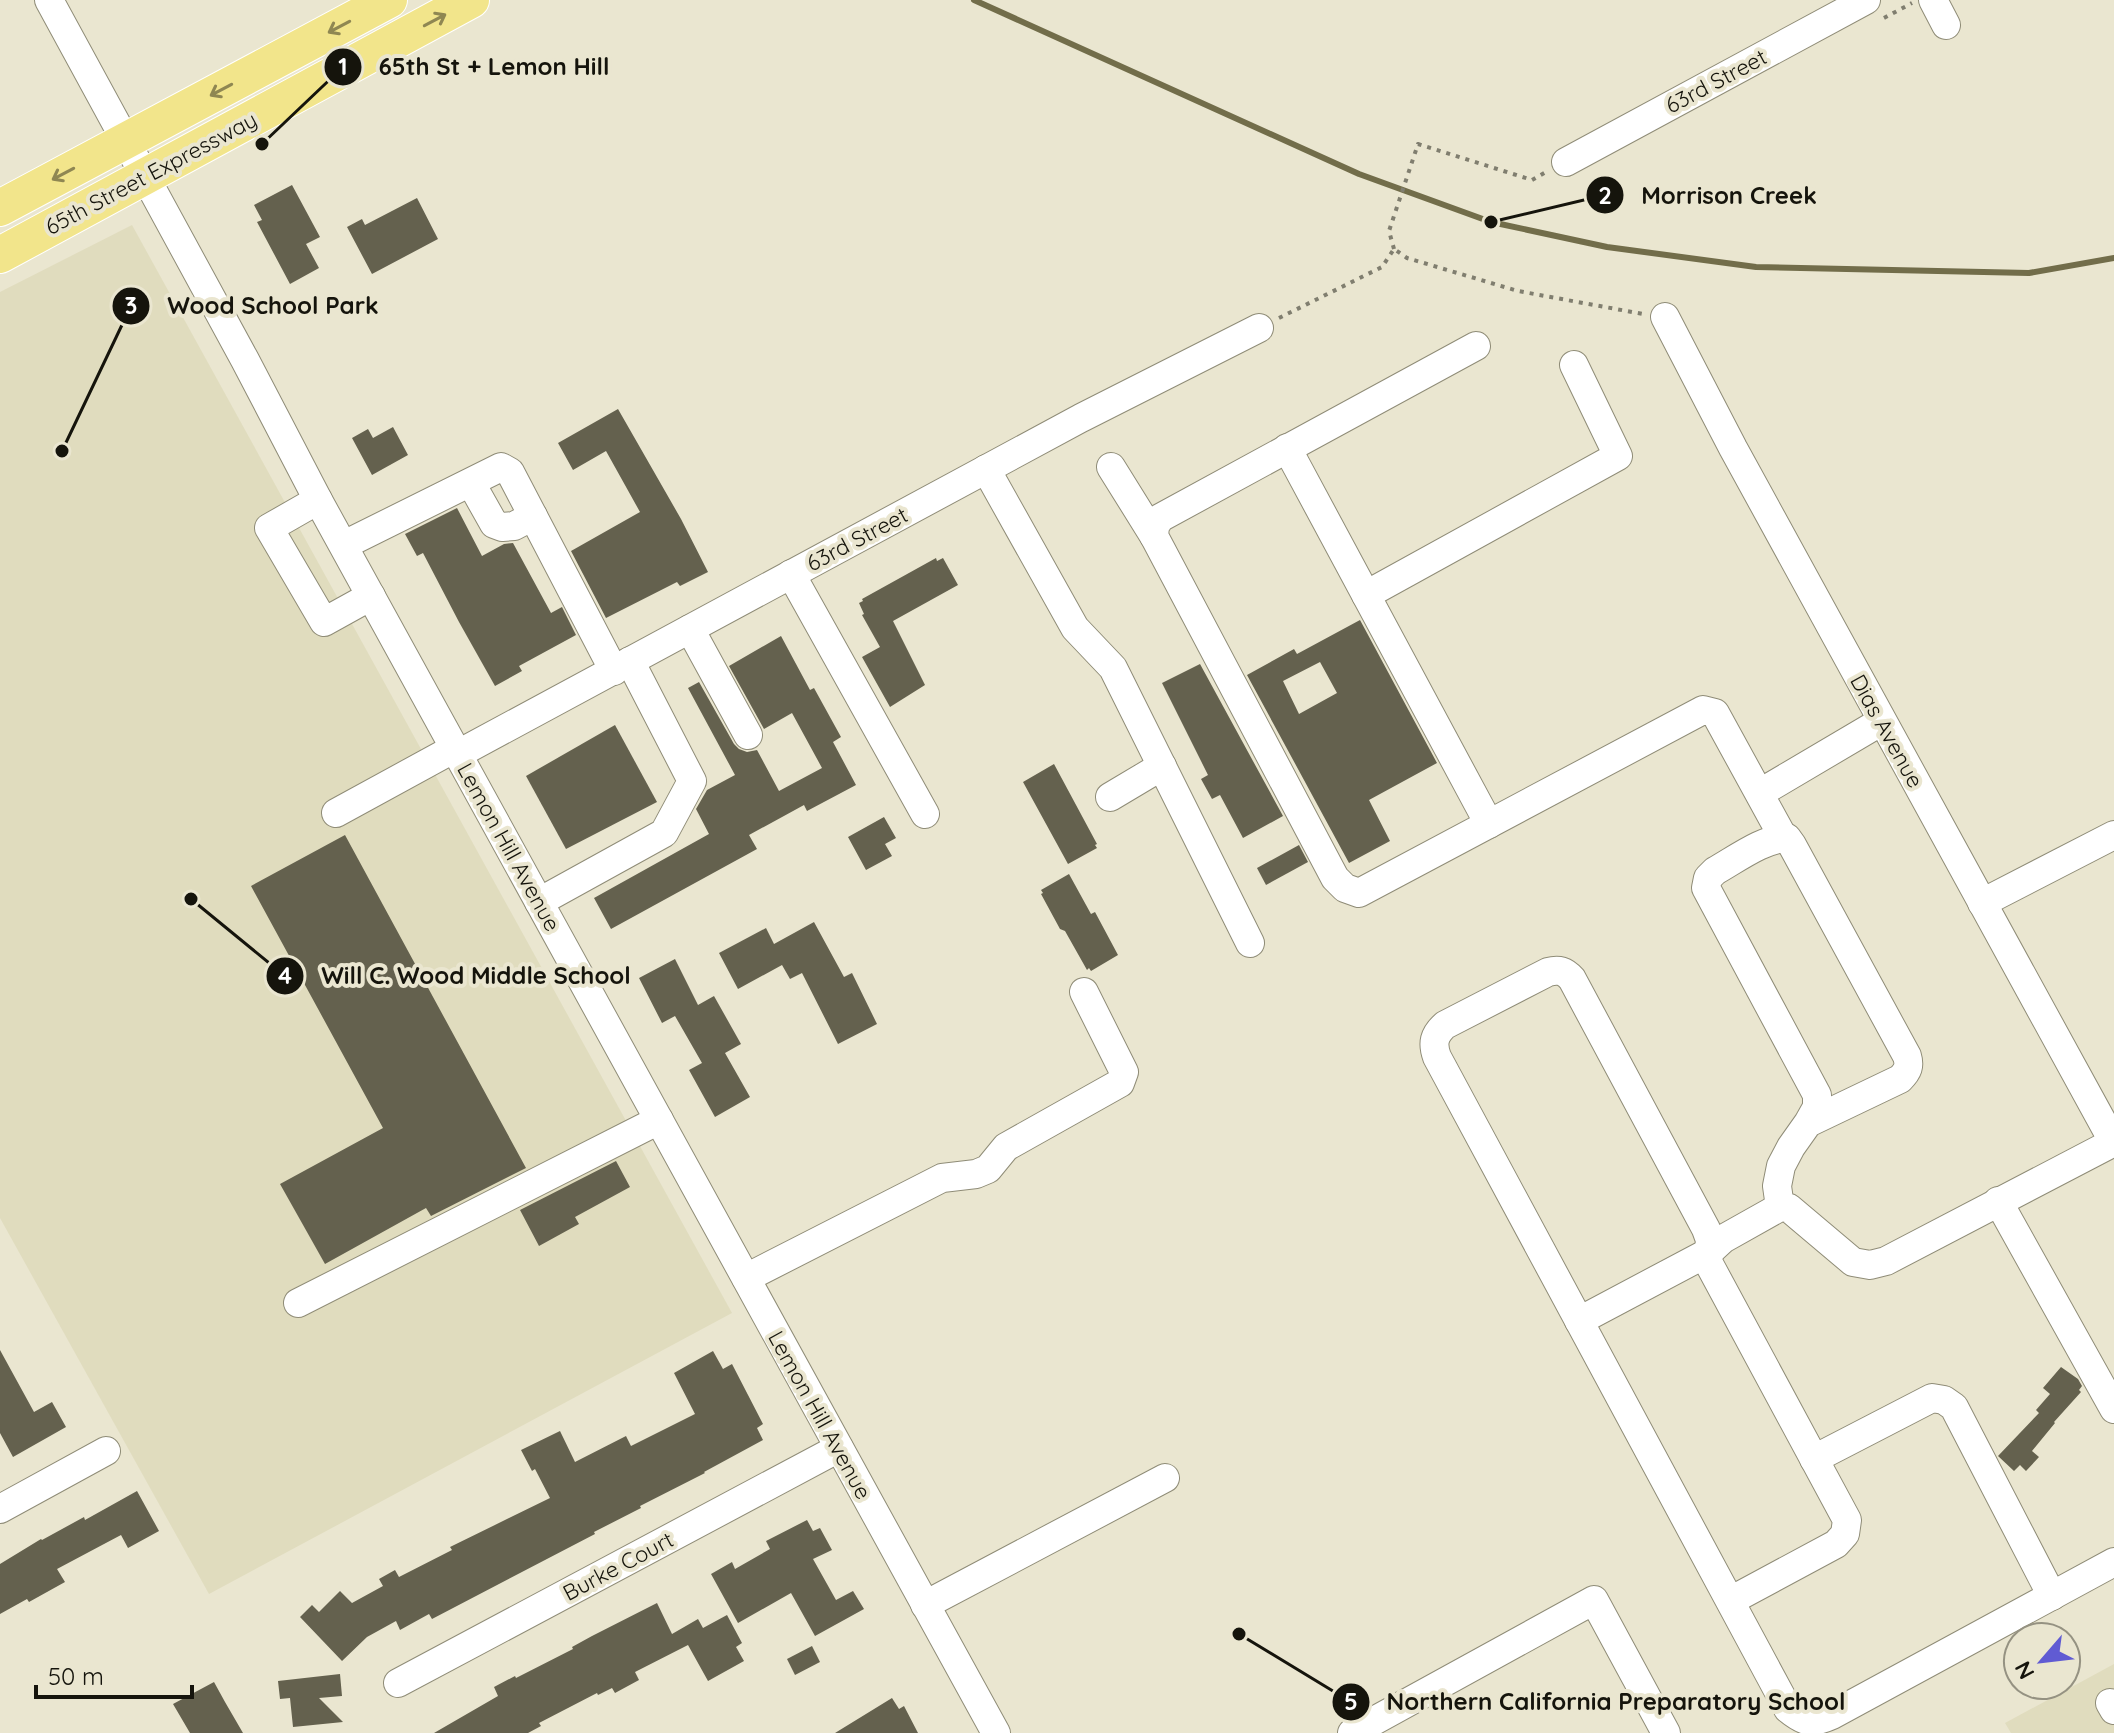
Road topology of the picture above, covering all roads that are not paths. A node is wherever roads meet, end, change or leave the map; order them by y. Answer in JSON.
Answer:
{"nodes":[{"id":1,"x":49,"y":0,"type":"edge"},
{"id":2,"x":389,"y":0,"type":"edge"},
{"id":3,"x":471,"y":0,"type":"edge"},
{"id":4,"x":1866,"y":0,"type":"edge"},
{"id":5,"x":126,"y":141,"type":"junction"},
{"id":6,"x":1566,"y":162,"type":"road end"},
{"id":7,"x":144,"y":177,"type":"junction"},
{"id":8,"x":0,"y":208,"type":"edge"},
{"id":9,"x":0,"y":255,"type":"edge"},
{"id":10,"x":1665,"y":317,"type":"road end"},
{"id":11,"x":1259,"y":328,"type":"road end"},
{"id":12,"x":1476,"y":346,"type":"dead end"},
{"id":13,"x":1574,"y":365,"type":"dead end"},
{"id":14,"x":1287,"y":448,"type":"junction"},
{"id":15,"x":1111,"y":467,"type":"dead end"},
{"id":16,"x":986,"y":469,"type":"junction"},
{"id":17,"x":471,"y":483,"type":"junction"},
{"id":18,"x":318,"y":500,"type":"junction"},
{"id":19,"x":533,"y":516,"type":"junction"},
{"id":20,"x":1154,"y":536,"type":"junction"},
{"id":21,"x":344,"y":545,"type":"junction"},
{"id":22,"x":791,"y":574,"type":"junction"},
{"id":23,"x":1366,"y":595,"type":"junction"},
{"id":24,"x":371,"y":596,"type":"junction"},
{"id":25,"x":690,"y":629,"type":"junction"},
{"id":26,"x":622,"y":666,"type":"junction"},
{"id":27,"x":1882,"y":721,"type":"junction"},
{"id":28,"x":748,"y":735,"type":"dead end"},
{"id":29,"x":457,"y":751,"type":"junction"},
{"id":30,"x":1162,"y":766,"type":"junction"},
{"id":31,"x":1760,"y":793,"type":"junction"},
{"id":32,"x":1110,"y":797,"type":"dead end"},
{"id":33,"x":336,"y":813,"type":"dead end"},
{"id":34,"x":925,"y":814,"type":"dead end"},
{"id":35,"x":1489,"y":824,"type":"junction"},
{"id":36,"x":2114,"y":835,"type":"edge"},
{"id":37,"x":1783,"y":837,"type":"junction"},
{"id":38,"x":539,"y":902,"type":"junction"},
{"id":39,"x":1982,"y":903,"type":"junction"},
{"id":40,"x":1250,"y":943,"type":"dead end"},
{"id":41,"x":1084,"y":992,"type":"dead end"},
{"id":42,"x":659,"y":1120,"type":"junction"},
{"id":43,"x":1808,"y":1123,"type":"junction"},
{"id":44,"x":2114,"y":1142,"type":"edge"},
{"id":45,"x":1998,"y":1201,"type":"junction"},
{"id":46,"x":1780,"y":1207,"type":"junction"},
{"id":47,"x":1709,"y":1252,"type":"junction"},
{"id":48,"x":746,"y":1278,"type":"junction"},
{"id":49,"x":298,"y":1303,"type":"dead end"},
{"id":50,"x":1579,"y":1321,"type":"junction"},
{"id":51,"x":2114,"y":1409,"type":"edge"},
{"id":52,"x":839,"y":1448,"type":"junction"},
{"id":53,"x":106,"y":1451,"type":"dead end"},
{"id":54,"x":1814,"y":1459,"type":"junction"},
{"id":55,"x":1165,"y":1478,"type":"dead end"},
{"id":56,"x":0,"y":1509,"type":"edge"},
{"id":57,"x":2114,"y":1562,"type":"edge"},
{"id":58,"x":2052,"y":1596,"type":"junction"},
{"id":59,"x":1730,"y":1601,"type":"junction"},
{"id":60,"x":925,"y":1605,"type":"junction"},
{"id":61,"x":398,"y":1683,"type":"dead end"},
{"id":62,"x":996,"y":1733,"type":"edge"},
{"id":63,"x":1352,"y":1733,"type":"edge"},
{"id":64,"x":1666,"y":1733,"type":"edge"}],
"edges":[{"from":1,"to":5,"type":"street","name":"Lemon Hill Avenue"},
{"from":2,"to":5,"type":"main road","name":"65th Street Expressway","one_way":true},
{"from":7,"to":3,"type":"main road","name":"65th Street Expressway","one_way":true},
{"from":4,"to":6,"type":"street","name":"63rd Street"},
{"from":5,"to":7,"type":"street","name":"Lemon Hill Avenue"},
{"from":5,"to":8,"type":"main road","name":"65th Street Expressway","one_way":true},
{"from":7,"to":9,"type":"main road","name":"65th Street Expressway"},
{"from":7,"to":18,"type":"street","name":"Lemon Hill Avenue"},
{"from":10,"to":27,"type":"street","name":"Dias Avenue"},
{"from":11,"to":16,"type":"street","name":"63rd Street"},
{"from":12,"to":14,"type":"street"},
{"from":13,"to":23,"type":"street"},
{"from":14,"to":20,"type":"street"},
{"from":14,"to":23,"type":"street"},
{"from":15,"to":20,"type":"street"},
{"from":16,"to":22,"type":"street","name":"63rd Street"},
{"from":16,"to":30,"type":"street"},
{"from":17,"to":19,"type":"street"},
{"from":17,"to":19,"type":"street"},
{"from":17,"to":21,"type":"street"},
{"from":18,"to":21,"type":"street","name":"Lemon Hill Avenue"},
{"from":18,"to":24,"type":"street"},
{"from":19,"to":26,"type":"street"},
{"from":20,"to":35,"type":"street"},
{"from":21,"to":24,"type":"street","name":"Lemon Hill Avenue"},
{"from":22,"to":25,"type":"street","name":"63rd Street"},
{"from":22,"to":34,"type":"street"},
{"from":23,"to":35,"type":"street"},
{"from":24,"to":29,"type":"street","name":"Lemon Hill Avenue"},
{"from":25,"to":26,"type":"street","name":"63rd Street"},
{"from":25,"to":28,"type":"street"},
{"from":26,"to":29,"type":"street","name":"63rd Street"},
{"from":26,"to":38,"type":"street"},
{"from":27,"to":31,"type":"street"},
{"from":27,"to":39,"type":"street","name":"Dias Avenue"},
{"from":29,"to":33,"type":"street","name":"63rd Street"},
{"from":29,"to":38,"type":"street","name":"Lemon Hill Avenue"},
{"from":30,"to":32,"type":"street"},
{"from":30,"to":40,"type":"street"},
{"from":31,"to":35,"type":"street"},
{"from":31,"to":37,"type":"street"},
{"from":36,"to":39,"type":"street"},
{"from":37,"to":43,"type":"street"},
{"from":37,"to":43,"type":"street"},
{"from":38,"to":42,"type":"street","name":"Lemon Hill Avenue"},
{"from":39,"to":44,"type":"street","name":"Dias Avenue"},
{"from":41,"to":48,"type":"street"},
{"from":42,"to":48,"type":"street","name":"Lemon Hill Avenue"},
{"from":42,"to":49,"type":"street"},
{"from":43,"to":46,"type":"street"},
{"from":44,"to":45,"type":"street"},
{"from":45,"to":46,"type":"street"},
{"from":45,"to":51,"type":"street"},
{"from":46,"to":47,"type":"street"},
{"from":47,"to":50,"type":"street"},
{"from":47,"to":50,"type":"street"},
{"from":47,"to":54,"type":"street"},
{"from":48,"to":52,"type":"street","name":"Lemon Hill Avenue"},
{"from":50,"to":59,"type":"street"},
{"from":52,"to":60,"type":"street","name":"Lemon Hill Avenue"},
{"from":52,"to":61,"type":"street","name":"Burke Court"},
{"from":53,"to":56,"type":"street"},
{"from":54,"to":58,"type":"street"},
{"from":54,"to":59,"type":"street"},
{"from":55,"to":60,"type":"street"},
{"from":57,"to":58,"type":"street"},
{"from":58,"to":59,"type":"street"},
{"from":60,"to":62,"type":"street","name":"Lemon Hill Avenue"},
{"from":63,"to":64,"type":"street"}]}
